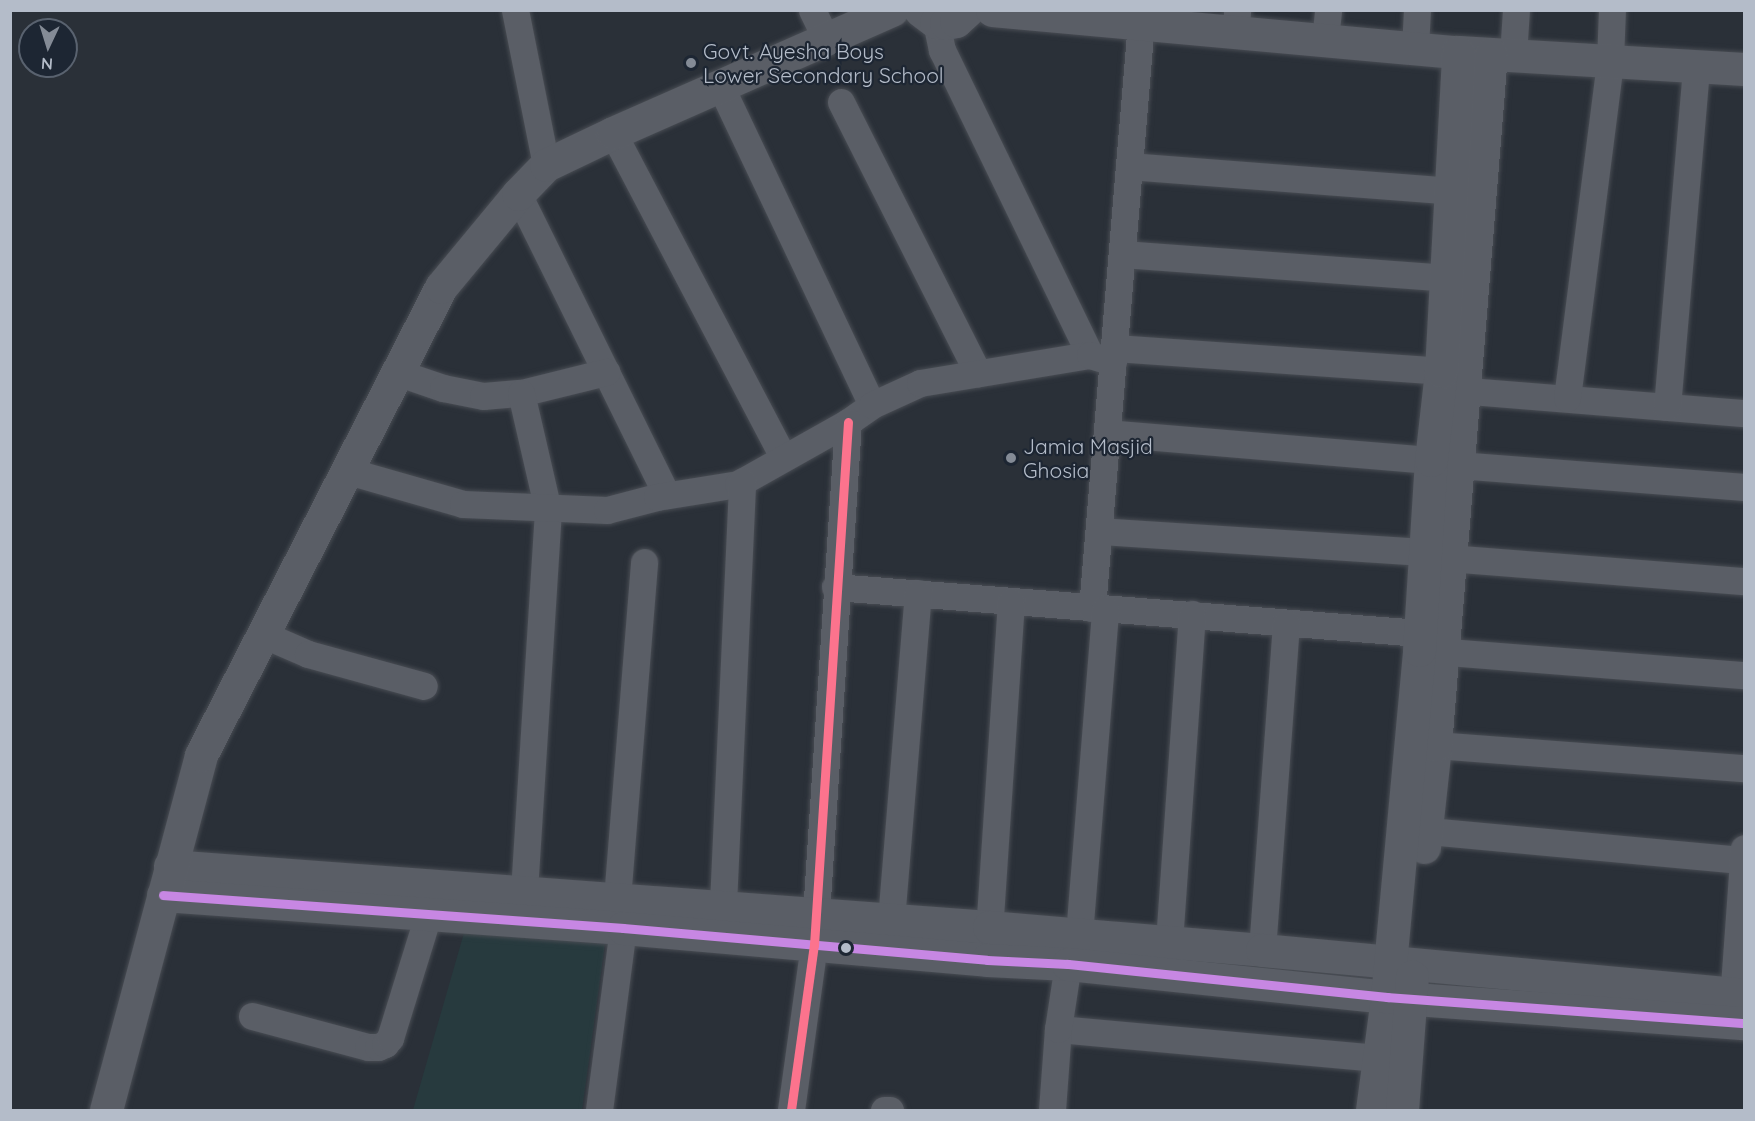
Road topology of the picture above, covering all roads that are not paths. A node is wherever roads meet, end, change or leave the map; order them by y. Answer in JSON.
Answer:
{"nodes":[{"id":1,"x":515,"y":10,"type":"edge"},
{"id":2,"x":812,"y":10,"type":"edge"},
{"id":3,"x":892,"y":10,"type":"edge"},
{"id":4,"x":968,"y":10,"type":"edge"},
{"id":5,"x":992,"y":10,"type":"edge"},
{"id":6,"x":1417,"y":10,"type":"edge"},
{"id":7,"x":1516,"y":10,"type":"edge"},
{"id":8,"x":1612,"y":10,"type":"edge"},
{"id":9,"x":1059,"y":13,"type":"edge"},
{"id":10,"x":928,"y":16,"type":"edge"},
{"id":11,"x":1141,"y":17,"type":"edge"},
{"id":12,"x":1236,"y":21,"type":"edge"},
{"id":13,"x":1327,"y":25,"type":"edge"},
{"id":14,"x":826,"y":39,"type":"junction"},
{"id":15,"x":1415,"y":48,"type":"junction"},
{"id":16,"x":1458,"y":52,"type":"junction"},
{"id":17,"x":1502,"y":55,"type":"junction"},
{"id":18,"x":1610,"y":61,"type":"junction"},
{"id":19,"x":1696,"y":66,"type":"junction"},
{"id":20,"x":1744,"y":69,"type":"edge"},
{"id":21,"x":720,"y":86,"type":"junction"},
{"id":22,"x":842,"y":102,"type":"dead end"},
{"id":23,"x":613,"y":133,"type":"junction"},
{"id":24,"x":546,"y":165,"type":"junction"},
{"id":25,"x":1129,"y":166,"type":"junction"},
{"id":26,"x":1452,"y":191,"type":"junction"},
{"id":27,"x":518,"y":194,"type":"junction"},
{"id":28,"x":1122,"y":254,"type":"junction"},
{"id":29,"x":1447,"y":278,"type":"junction"},
{"id":30,"x":1105,"y":355,"type":"junction"},
{"id":31,"x":396,"y":372,"type":"junction"},
{"id":32,"x":606,"y":372,"type":"junction"},
{"id":33,"x":978,"y":372,"type":"junction"},
{"id":34,"x":1449,"y":383,"type":"junction"},
{"id":35,"x":521,"y":393,"type":"junction"},
{"id":36,"x":1567,"y":398,"type":"junction"},
{"id":37,"x":872,"y":405,"type":"junction"},
{"id":38,"x":1667,"y":406,"type":"junction"},
{"id":39,"x":1744,"y":413,"type":"edge"},
{"id":40,"x":848,"y":422,"type":"junction"},
{"id":41,"x":1107,"y":433,"type":"junction"},
{"id":42,"x":783,"y":457,"type":"junction"},
{"id":43,"x":1445,"y":463,"type":"junction"},
{"id":44,"x":348,"y":471,"type":"junction"},
{"id":45,"x":742,"y":481,"type":"junction"},
{"id":46,"x":1744,"y":487,"type":"edge"},
{"id":47,"x":667,"y":495,"type":"junction"},
{"id":48,"x":548,"y":510,"type":"junction"},
{"id":49,"x":1099,"y":531,"type":"junction"},
{"id":50,"x":1437,"y":555,"type":"junction"},
{"id":51,"x":644,"y":562,"type":"dead end"},
{"id":52,"x":1744,"y":581,"type":"edge"},
{"id":53,"x":836,"y":588,"type":"junction"},
{"id":54,"x":918,"y":593,"type":"junction"},
{"id":55,"x":1011,"y":602,"type":"junction"},
{"id":56,"x":1099,"y":609,"type":"junction"},
{"id":57,"x":1192,"y":614,"type":"junction"},
{"id":58,"x":1286,"y":622,"type":"junction"},
{"id":59,"x":262,"y":634,"type":"junction"},
{"id":60,"x":1427,"y":645,"type":"junction"},
{"id":61,"x":1744,"y":675,"type":"edge"},
{"id":62,"x":424,"y":686,"type":"dead end"},
{"id":63,"x":1435,"y":745,"type":"junction"},
{"id":64,"x":1744,"y":768,"type":"edge"},
{"id":65,"x":1414,"y":829,"type":"junction"},
{"id":66,"x":1744,"y":854,"type":"edge"},
{"id":67,"x":167,"y":881,"type":"junction"},
{"id":68,"x":524,"y":892,"type":"junction"},
{"id":69,"x":620,"y":914,"type":"junction"},
{"id":70,"x":428,"y":915,"type":"junction"},
{"id":71,"x":891,"y":920,"type":"junction"},
{"id":72,"x":722,"y":922,"type":"junction"},
{"id":73,"x":989,"y":927,"type":"junction"},
{"id":74,"x":815,"y":930,"type":"junction"},
{"id":75,"x":1169,"y":942,"type":"junction"},
{"id":76,"x":1073,"y":950,"type":"junction"},
{"id":77,"x":1262,"y":950,"type":"junction"},
{"id":78,"x":987,"y":960,"type":"junction"},
{"id":79,"x":1402,"y":963,"type":"junction"},
{"id":80,"x":1399,"y":998,"type":"junction"},
{"id":81,"x":1739,"y":1009,"type":"edge"},
{"id":82,"x":252,"y":1016,"type":"dead end"},
{"id":83,"x":1058,"y":1029,"type":"junction"},
{"id":84,"x":1378,"y":1058,"type":"junction"},
{"id":85,"x":106,"y":1110,"type":"edge"},
{"id":86,"x":599,"y":1110,"type":"edge"},
{"id":87,"x":791,"y":1110,"type":"edge"},
{"id":88,"x":884,"y":1110,"type":"edge"},
{"id":89,"x":890,"y":1110,"type":"edge"},
{"id":90,"x":1052,"y":1110,"type":"edge"},
{"id":91,"x":1372,"y":1110,"type":"edge"},
{"id":92,"x":1402,"y":1110,"type":"edge"}],
"edges":[{"from":1,"to":24,"type":"street"},
{"from":2,"to":14,"type":"street"},
{"from":3,"to":14,"type":"street"},
{"from":4,"to":10,"type":"street"},
{"from":5,"to":9,"type":"street"},
{"from":6,"to":15,"type":"street"},
{"from":7,"to":17,"type":"street"},
{"from":8,"to":18,"type":"street"},
{"from":9,"to":11,"type":"street"},
{"from":10,"to":30,"type":"street"},
{"from":11,"to":12,"type":"street"},
{"from":11,"to":25,"type":"street"},
{"from":12,"to":13,"type":"street"},
{"from":13,"to":15,"type":"street"},
{"from":14,"to":21,"type":"street"},
{"from":15,"to":16,"type":"street"},
{"from":16,"to":17,"type":"street"},
{"from":16,"to":26,"type":"street"},
{"from":17,"to":18,"type":"street"},
{"from":17,"to":34,"type":"street"},
{"from":18,"to":19,"type":"street"},
{"from":18,"to":36,"type":"street"},
{"from":19,"to":20,"type":"street"},
{"from":19,"to":38,"type":"street"},
{"from":21,"to":23,"type":"street"},
{"from":21,"to":37,"type":"street"},
{"from":22,"to":33,"type":"street"},
{"from":23,"to":24,"type":"street"},
{"from":23,"to":42,"type":"street"},
{"from":24,"to":27,"type":"street"},
{"from":25,"to":26,"type":"street"},
{"from":25,"to":28,"type":"street"},
{"from":26,"to":29,"type":"street"},
{"from":27,"to":31,"type":"street"},
{"from":27,"to":32,"type":"street"},
{"from":28,"to":29,"type":"street"},
{"from":28,"to":30,"type":"street"},
{"from":29,"to":34,"type":"street"},
{"from":30,"to":33,"type":"street"},
{"from":30,"to":34,"type":"street"},
{"from":30,"to":41,"type":"street"},
{"from":31,"to":35,"type":"street"},
{"from":31,"to":44,"type":"street"},
{"from":32,"to":35,"type":"street"},
{"from":32,"to":47,"type":"street"},
{"from":33,"to":37,"type":"street"},
{"from":34,"to":36,"type":"street"},
{"from":34,"to":43,"type":"street"},
{"from":35,"to":48,"type":"street"},
{"from":36,"to":38,"type":"street"},
{"from":37,"to":40,"type":"street"},
{"from":38,"to":39,"type":"street"},
{"from":40,"to":42,"type":"street"},
{"from":40,"to":53,"type":"street"},
{"from":41,"to":43,"type":"street"},
{"from":41,"to":49,"type":"street"},
{"from":42,"to":45,"type":"street"},
{"from":43,"to":46,"type":"street"},
{"from":43,"to":50,"type":"street"},
{"from":44,"to":48,"type":"street"},
{"from":44,"to":59,"type":"street"},
{"from":45,"to":47,"type":"street"},
{"from":45,"to":72,"type":"street"},
{"from":47,"to":48,"type":"street"},
{"from":48,"to":68,"type":"street"},
{"from":49,"to":50,"type":"street"},
{"from":49,"to":56,"type":"street"},
{"from":50,"to":52,"type":"street"},
{"from":50,"to":60,"type":"street"},
{"from":51,"to":69,"type":"street"},
{"from":53,"to":54,"type":"street"},
{"from":53,"to":74,"type":"street"},
{"from":54,"to":55,"type":"street"},
{"from":54,"to":71,"type":"street"},
{"from":55,"to":56,"type":"street"},
{"from":55,"to":73,"type":"street"},
{"from":56,"to":57,"type":"street"},
{"from":56,"to":76,"type":"street"},
{"from":57,"to":58,"type":"street"},
{"from":57,"to":75,"type":"street"},
{"from":58,"to":60,"type":"street"},
{"from":58,"to":77,"type":"street"},
{"from":59,"to":62,"type":"street"},
{"from":59,"to":67,"type":"street"},
{"from":60,"to":61,"type":"street"},
{"from":60,"to":63,"type":"street"},
{"from":60,"to":65,"type":"street"},
{"from":63,"to":64,"type":"street"},
{"from":63,"to":65,"type":"street"},
{"from":65,"to":66,"type":"street"},
{"from":65,"to":79,"type":"street"},
{"from":66,"to":81,"type":"street"},
{"from":67,"to":68,"type":"street"},
{"from":67,"to":70,"type":"street"},
{"from":67,"to":85,"type":"street"},
{"from":68,"to":69,"type":"street"},
{"from":69,"to":70,"type":"street"},
{"from":69,"to":72,"type":"street"},
{"from":69,"to":86,"type":"street"},
{"from":70,"to":82,"type":"street"},
{"from":71,"to":73,"type":"street"},
{"from":71,"to":74,"type":"street"},
{"from":72,"to":74,"type":"street"},
{"from":73,"to":76,"type":"street"},
{"from":73,"to":78,"type":"street"},
{"from":74,"to":78,"type":"street"},
{"from":74,"to":87,"type":"street"},
{"from":75,"to":76,"type":"street"},
{"from":75,"to":77,"type":"street"},
{"from":76,"to":78,"type":"street"},
{"from":76,"to":80,"type":"street"},
{"from":76,"to":83,"type":"street"},
{"from":77,"to":79,"type":"street"},
{"from":79,"to":80,"type":"street"},
{"from":79,"to":81,"type":"street"},
{"from":80,"to":81,"type":"street"},
{"from":80,"to":84,"type":"street"},
{"from":80,"to":92,"type":"street"},
{"from":83,"to":84,"type":"street"},
{"from":83,"to":90,"type":"street"},
{"from":84,"to":91,"type":"street"},
{"from":88,"to":89,"type":"street"}]}
